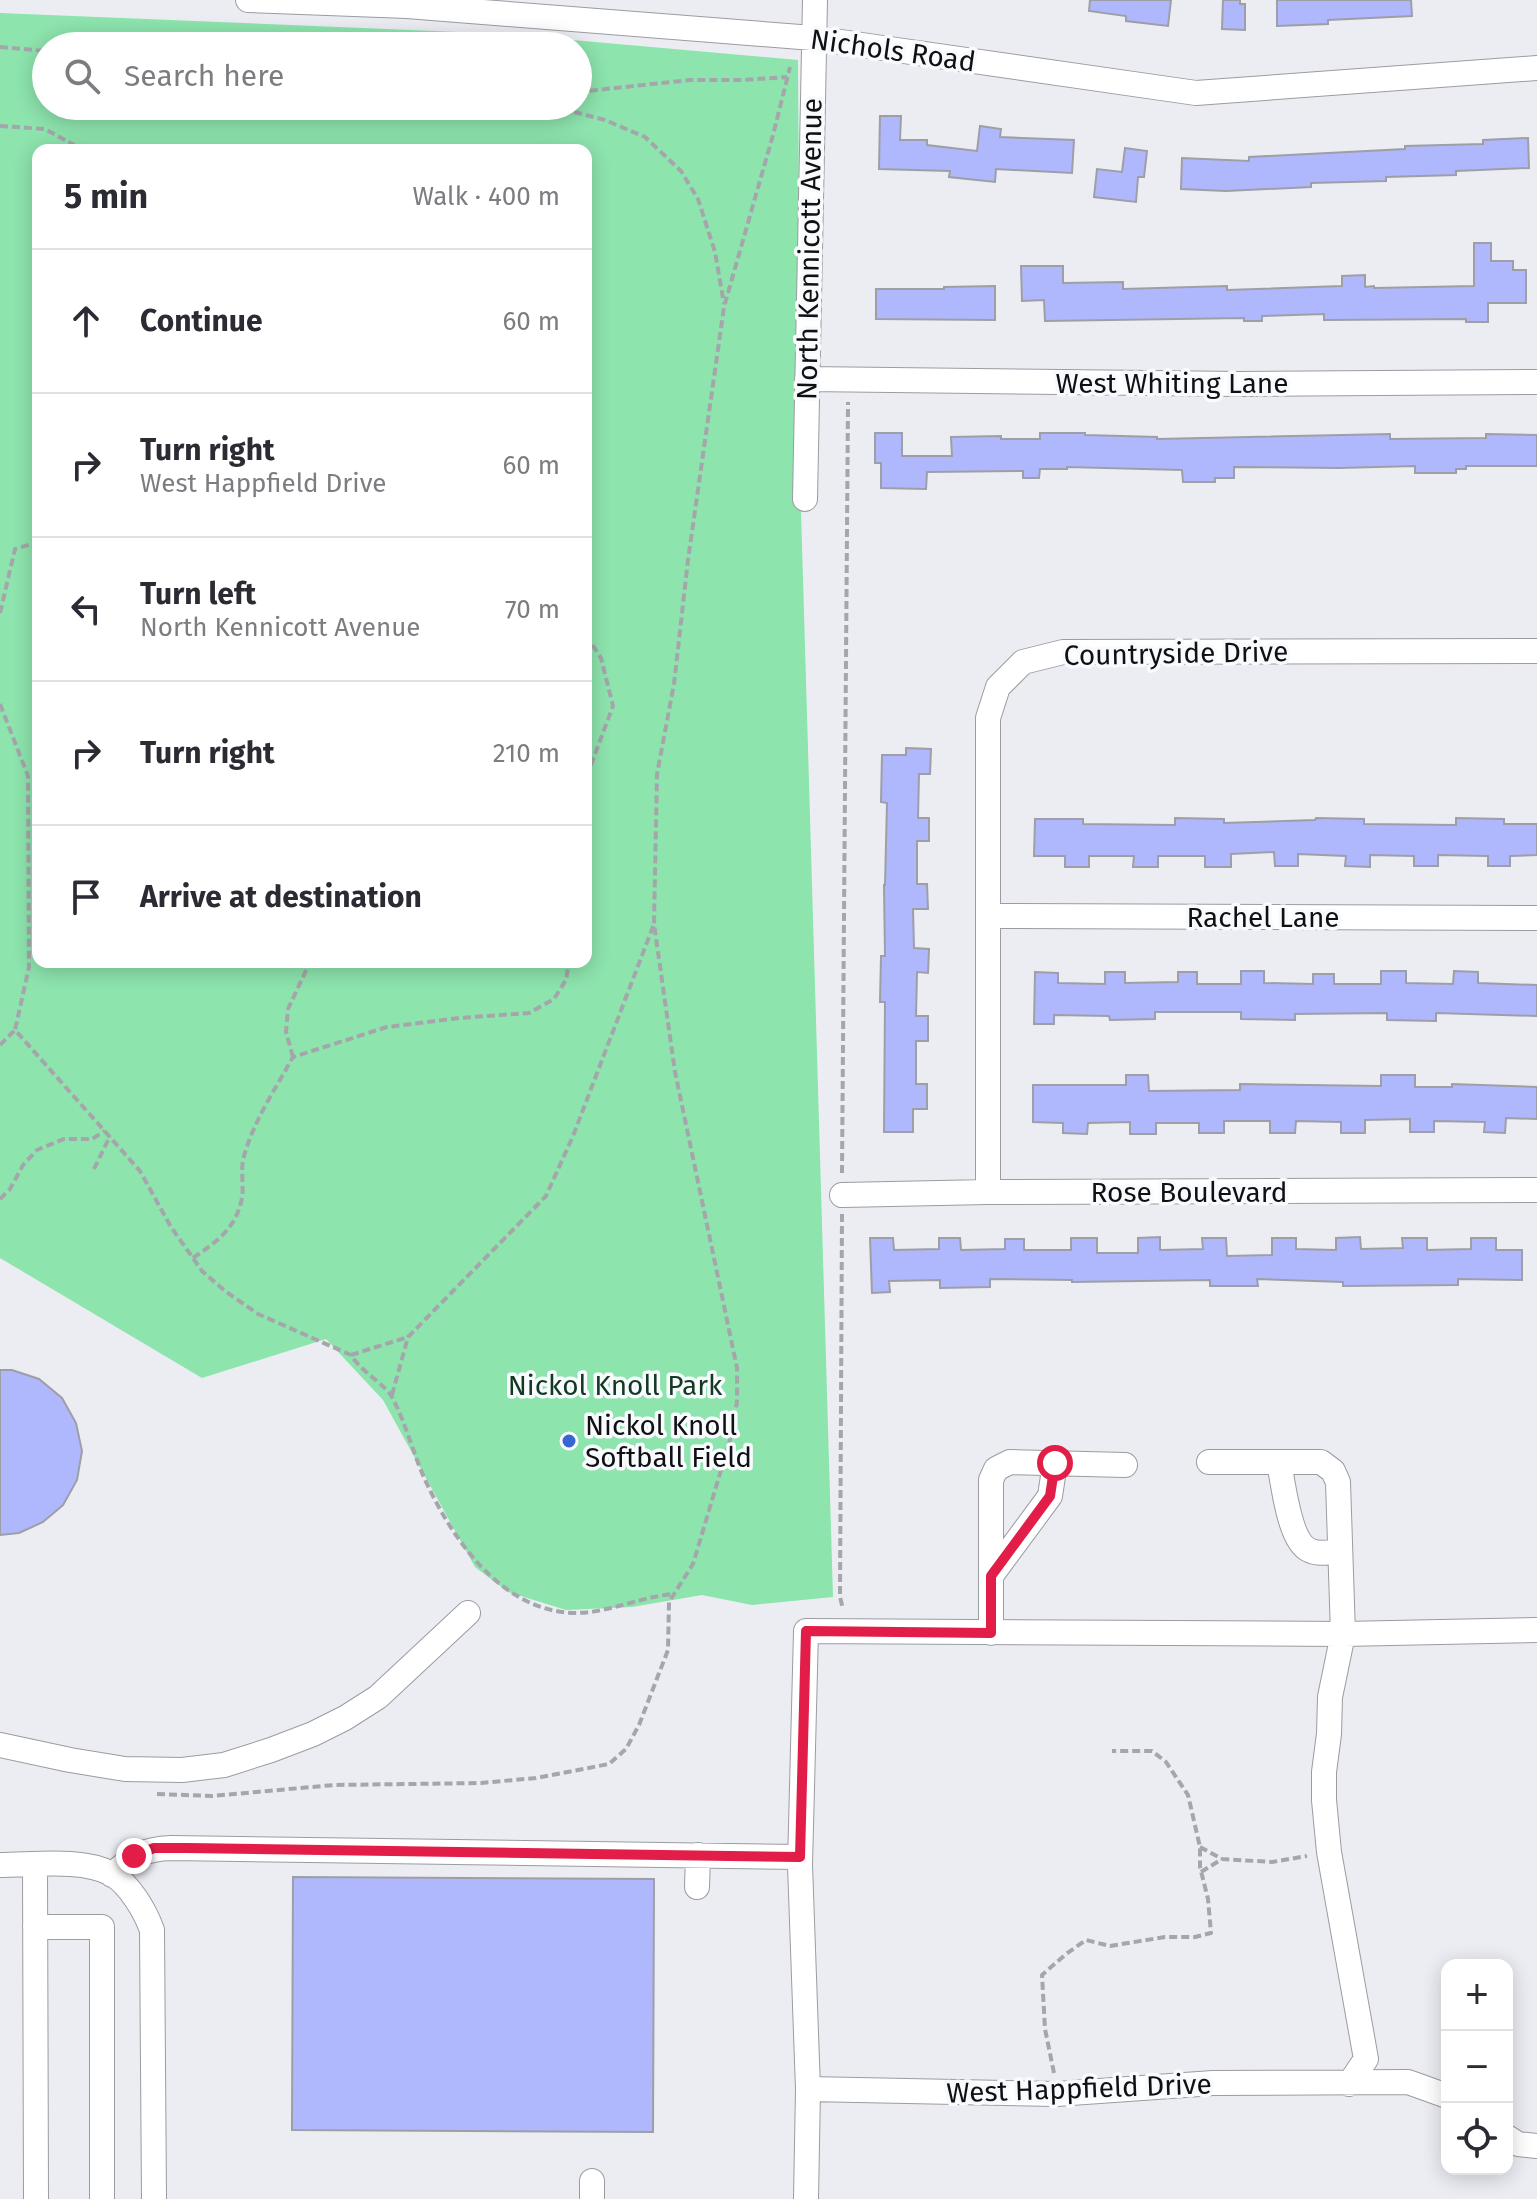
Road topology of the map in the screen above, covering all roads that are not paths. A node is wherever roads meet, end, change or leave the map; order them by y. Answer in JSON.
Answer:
{"nodes":[{"id":1,"x":248,"y":0,"type":"edge"},
{"id":2,"x":815,"y":0,"type":"edge"},
{"id":3,"x":540,"y":8,"type":"edge"},
{"id":4,"x":813,"y":38,"type":"junction"},
{"id":5,"x":1537,"y":68,"type":"edge"},
{"id":6,"x":807,"y":379,"type":"junction"},
{"id":7,"x":1537,"y":382,"type":"edge"},
{"id":8,"x":805,"y":499,"type":"dead end"},
{"id":9,"x":1537,"y":651,"type":"edge"},
{"id":10,"x":988,"y":916,"type":"junction"},
{"id":11,"x":1537,"y":918,"type":"edge"},
{"id":12,"x":1537,"y":1190,"type":"edge"},
{"id":13,"x":988,"y":1192,"type":"junction"},
{"id":14,"x":842,"y":1195,"type":"road end"},
{"id":15,"x":1209,"y":1462,"type":"dead end"},
{"id":16,"x":1279,"y":1462,"type":"junction"},
{"id":17,"x":1055,"y":1463,"type":"junction"},
{"id":18,"x":1125,"y":1465,"type":"dead end"},
{"id":19,"x":1340,"y":1551,"type":"junction"},
{"id":20,"x":991,"y":1576,"type":"junction"},
{"id":21,"x":468,"y":1613,"type":"dead end"},
{"id":22,"x":1537,"y":1630,"type":"edge"},
{"id":23,"x":991,"y":1633,"type":"junction"},
{"id":24,"x":1343,"y":1634,"type":"junction"},
{"id":25,"x":0,"y":1745,"type":"edge"},
{"id":26,"x":698,"y":1855,"type":"junction"},
{"id":27,"x":800,"y":1857,"type":"junction"},
{"id":28,"x":0,"y":1865,"type":"edge"},
{"id":29,"x":35,"y":1865,"type":"junction"},
{"id":30,"x":112,"y":1875,"type":"junction"},
{"id":31,"x":697,"y":1887,"type":"dead end"},
{"id":32,"x":35,"y":1927,"type":"junction"},
{"id":33,"x":1349,"y":2084,"type":"junction"},
{"id":34,"x":808,"y":2089,"type":"junction"},
{"id":35,"x":1441,"y":2094,"type":"edge"},
{"id":36,"x":1513,"y":2141,"type":"edge"},
{"id":37,"x":1537,"y":2146,"type":"edge"},
{"id":38,"x":36,"y":2199,"type":"edge"},
{"id":39,"x":102,"y":2199,"type":"edge"},
{"id":40,"x":154,"y":2199,"type":"edge"},
{"id":41,"x":806,"y":2199,"type":"edge"}],
"edges":[{"from":1,"to":3,"type":"street","name":"Nichols Road"},
{"from":2,"to":4,"type":"street","name":"North Kennicott Avenue"},
{"from":3,"to":4,"type":"street","name":"Nichols Road"},
{"from":4,"to":5,"type":"street","name":"Nichols Road"},
{"from":4,"to":6,"type":"street","name":"North Kennicott Avenue"},
{"from":6,"to":7,"type":"street","name":"West Whiting Lane"},
{"from":6,"to":8,"type":"street","name":"North Kennicott Avenue"},
{"from":9,"to":10,"type":"street","name":"Countryside Drive"},
{"from":10,"to":11,"type":"street","name":"Rachel Lane"},
{"from":10,"to":13,"type":"street","name":"Countryside Drive"},
{"from":12,"to":13,"type":"street","name":"Rose Boulevard"},
{"from":13,"to":14,"type":"street","name":"Rose Boulevard"},
{"from":15,"to":16,"type":"street"},
{"from":16,"to":19,"type":"street"},
{"from":16,"to":19,"type":"street"},
{"from":17,"to":18,"type":"street"},
{"from":17,"to":20,"type":"street"},
{"from":17,"to":20,"type":"street"},
{"from":19,"to":24,"type":"street"},
{"from":20,"to":23,"type":"street"},
{"from":21,"to":25,"type":"street"},
{"from":22,"to":24,"type":"street"},
{"from":23,"to":24,"type":"street"},
{"from":23,"to":27,"type":"street"},
{"from":24,"to":33,"type":"street"},
{"from":26,"to":27,"type":"street"},
{"from":26,"to":30,"type":"street"},
{"from":26,"to":31,"type":"street"},
{"from":27,"to":34,"type":"street"},
{"from":28,"to":29,"type":"street"},
{"from":29,"to":30,"type":"street"},
{"from":29,"to":32,"type":"street"},
{"from":30,"to":40,"type":"street"},
{"from":32,"to":38,"type":"street"},
{"from":32,"to":39,"type":"street"},
{"from":33,"to":34,"type":"street","name":"West Happfield Drive"},
{"from":33,"to":35,"type":"street","name":"West Happfield Drive"},
{"from":34,"to":41,"type":"street"},
{"from":36,"to":37,"type":"street"}]}
